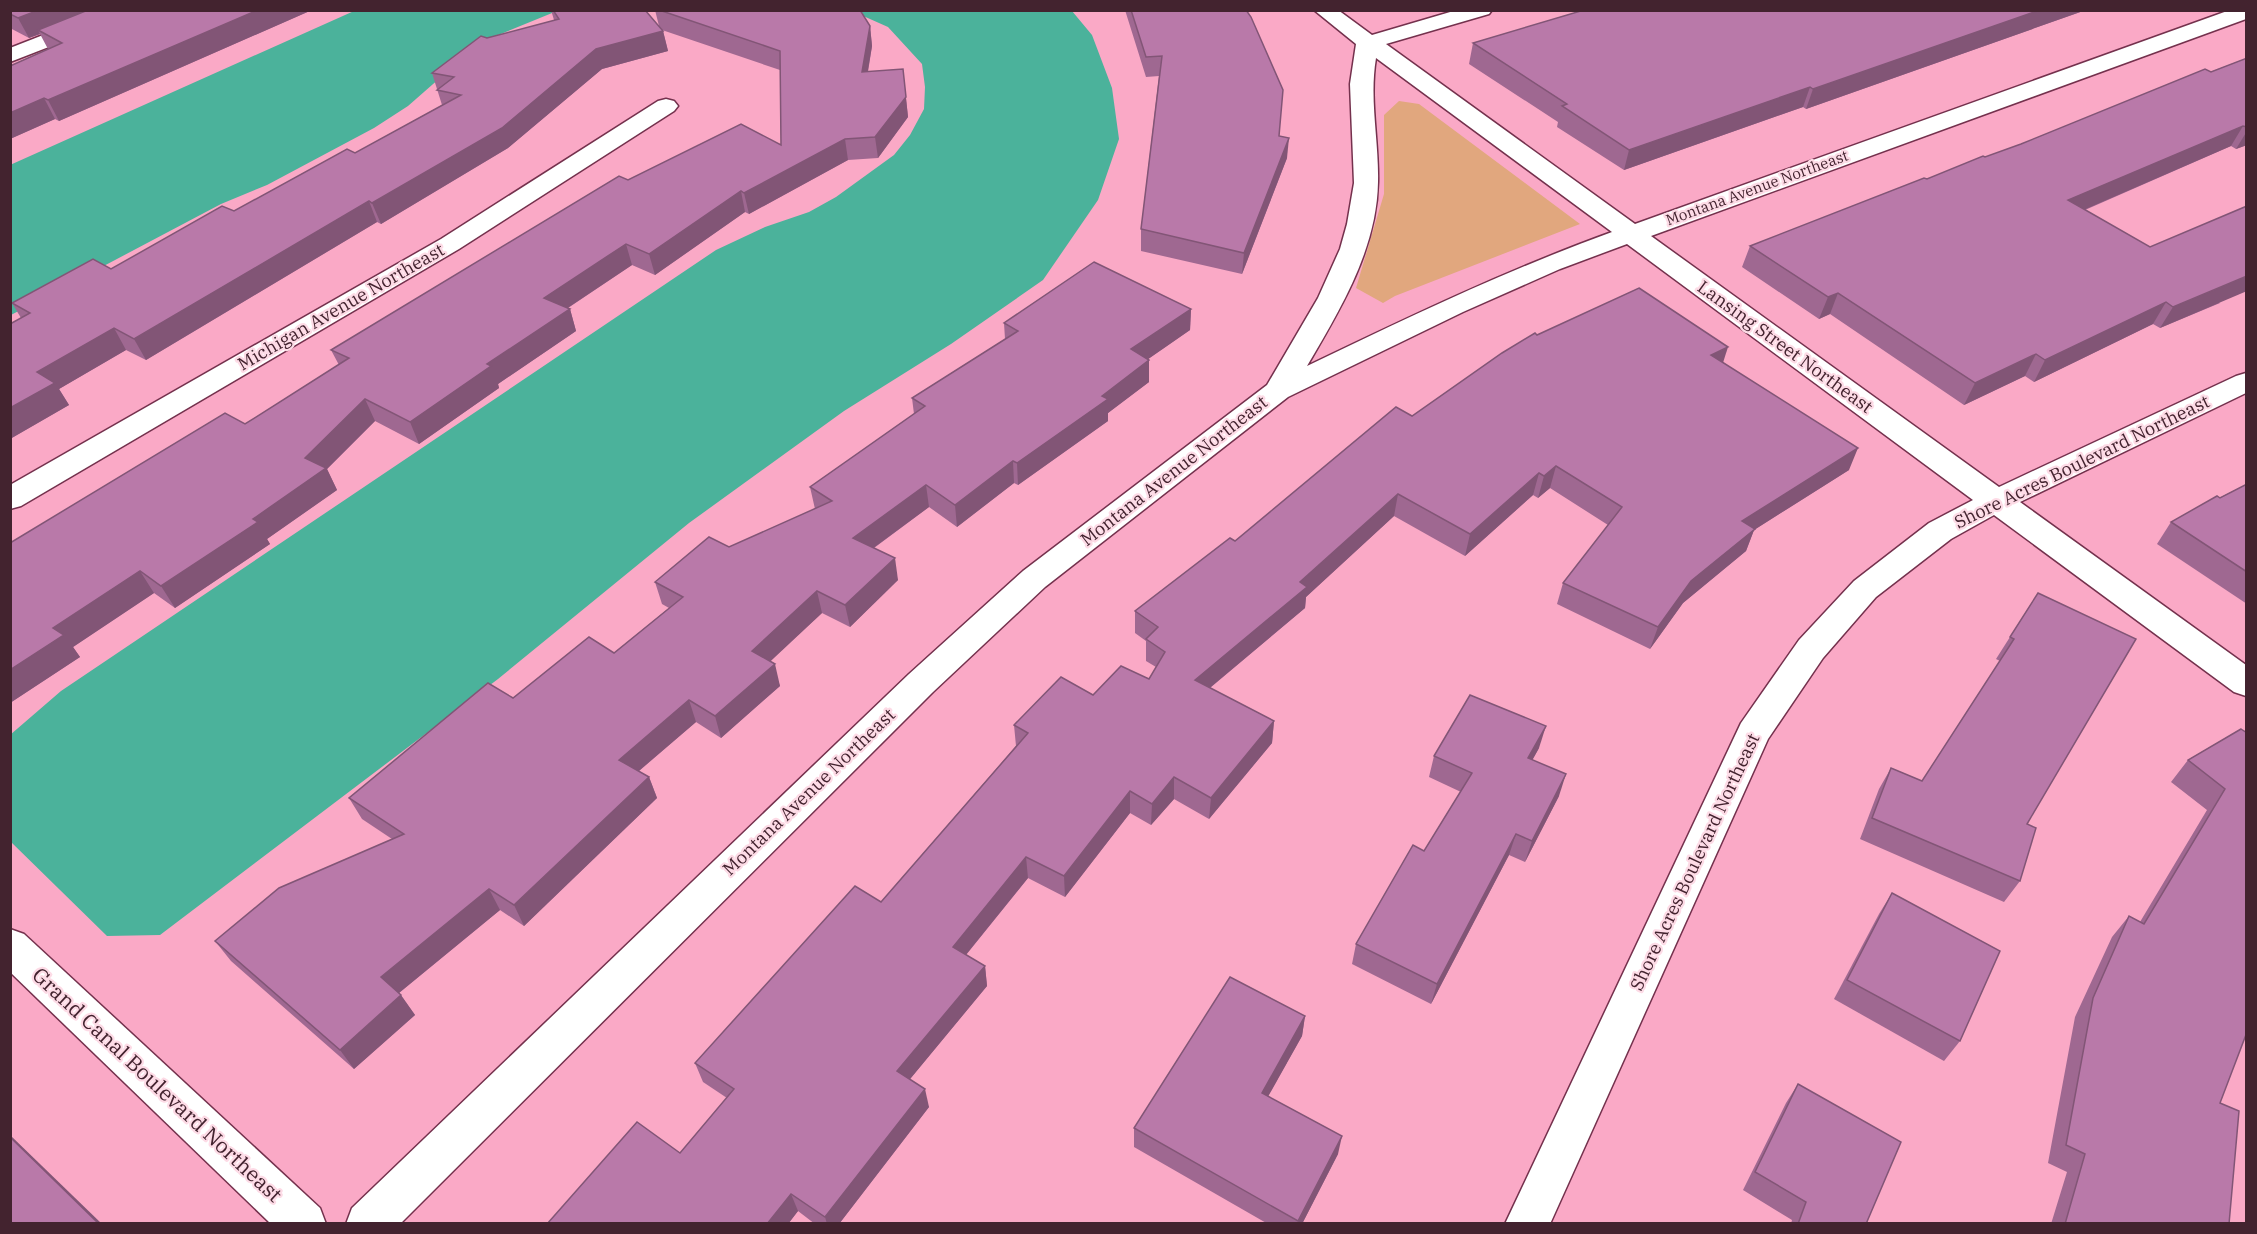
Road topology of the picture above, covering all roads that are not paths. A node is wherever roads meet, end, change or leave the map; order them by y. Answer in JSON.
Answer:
{"nodes":[{"id":1,"x":127,"y":10,"type":"edge"},
{"id":2,"x":1324,"y":10,"type":"edge"},
{"id":3,"x":1482,"y":10,"type":"edge"},
{"id":4,"x":2247,"y":12,"type":"edge"},
{"id":5,"x":1367,"y":43,"type":"junction"},
{"id":6,"x":10,"y":56,"type":"edge"},
{"id":7,"x":666,"y":106,"type":"dead end"},
{"id":8,"x":1629,"y":233,"type":"junction"},
{"id":9,"x":2247,"y":382,"type":"edge"},
{"id":10,"x":1278,"y":391,"type":"junction"},
{"id":11,"x":10,"y":499,"type":"edge"},
{"id":12,"x":1996,"y":501,"type":"junction"},
{"id":13,"x":2247,"y":683,"type":"edge"},
{"id":14,"x":10,"y":946,"type":"edge"},
{"id":15,"x":304,"y":1224,"type":"edge"},
{"id":16,"x":368,"y":1224,"type":"edge"},
{"id":17,"x":1527,"y":1224,"type":"edge"}],
"edges":[{"from":1,"to":6,"type":"street"},
{"from":2,"to":5,"type":"street","name":"Lansing Street Northeast"},
{"from":3,"to":5,"type":"street"},
{"from":4,"to":8,"type":"street","name":"Montana Avenue Northeast"},
{"from":5,"to":8,"type":"street","name":"Lansing Street Northeast"},
{"from":5,"to":10,"type":"street","name":"Montana Avenue Northeast"},
{"from":7,"to":11,"type":"street","name":"Michigan Avenue Northeast"},
{"from":8,"to":10,"type":"street","name":"Montana Avenue Northeast"},
{"from":8,"to":12,"type":"street","name":"Lansing Street Northeast"},
{"from":9,"to":12,"type":"street","name":"Shore Acres Boulevard Northeast"},
{"from":10,"to":16,"type":"street","name":"Montana Avenue Northeast"},
{"from":12,"to":13,"type":"street","name":"Lansing Street Northeast"},
{"from":12,"to":17,"type":"street","name":"Shore Acres Boulevard Northeast"},
{"from":14,"to":15,"type":"street","name":"Grand Canal Boulevard Northeast"}]}
